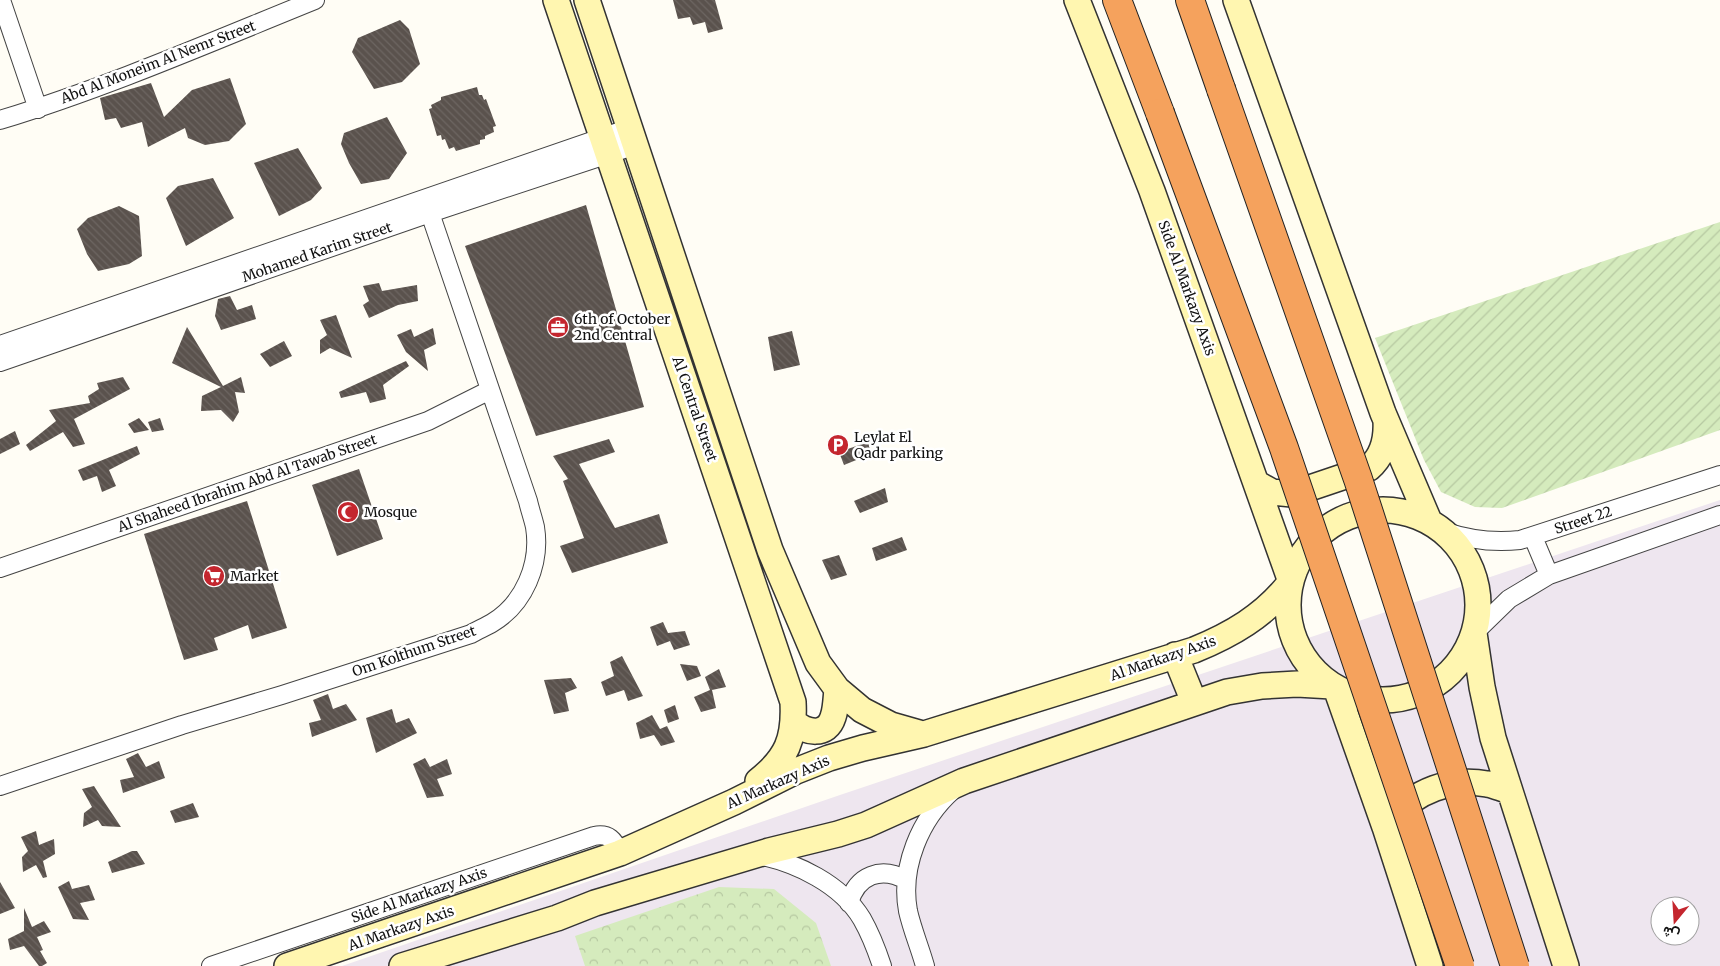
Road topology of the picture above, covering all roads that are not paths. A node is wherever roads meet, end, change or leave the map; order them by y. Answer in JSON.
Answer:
{"nodes":[{"id":1,"x":1,"y":0,"type":"edge"},
{"id":2,"x":315,"y":0,"type":"edge"},
{"id":3,"x":556,"y":0,"type":"edge"},
{"id":4,"x":587,"y":0,"type":"edge"},
{"id":5,"x":1077,"y":0,"type":"edge"},
{"id":6,"x":1117,"y":0,"type":"edge"},
{"id":7,"x":1190,"y":0,"type":"edge"},
{"id":8,"x":1236,"y":0,"type":"edge"},
{"id":9,"x":38,"y":108,"type":"junction"},
{"id":10,"x":0,"y":120,"type":"edge"},
{"id":11,"x":633,"y":136,"type":"junction"},
{"id":12,"x":605,"y":146,"type":"junction"},
{"id":13,"x":430,"y":213,"type":"junction"},
{"id":14,"x":0,"y":345,"type":"edge"},
{"id":15,"x":0,"y":362,"type":"edge"},
{"id":16,"x":490,"y":390,"type":"junction"},
{"id":17,"x":1386,"y":420,"type":"junction"},
{"id":18,"x":1720,"y":475,"type":"edge"},
{"id":19,"x":1256,"y":483,"type":"junction"},
{"id":20,"x":1720,"y":515,"type":"edge"},
{"id":21,"x":1436,"y":526,"type":"junction"},
{"id":22,"x":1533,"y":537,"type":"junction"},
{"id":23,"x":0,"y":568,"type":"edge"},
{"id":24,"x":1549,"y":575,"type":"junction"},
{"id":25,"x":1290,"y":582,"type":"junction"},
{"id":26,"x":1474,"y":633,"type":"junction"},
{"id":27,"x":1175,"y":655,"type":"junction"},
{"id":28,"x":1334,"y":687,"type":"junction"},
{"id":29,"x":837,"y":689,"type":"junction"},
{"id":30,"x":1194,"y":702,"type":"junction"},
{"id":31,"x":794,"y":722,"type":"junction"},
{"id":32,"x":924,"y":734,"type":"junction"},
{"id":33,"x":964,"y":781,"type":"junction"},
{"id":34,"x":0,"y":786,"type":"edge"},
{"id":35,"x":1510,"y":791,"type":"junction"},
{"id":36,"x":734,"y":802,"type":"junction"},
{"id":37,"x":1385,"y":827,"type":"junction"},
{"id":38,"x":620,"y":853,"type":"junction"},
{"id":39,"x":755,"y":855,"type":"junction"},
{"id":40,"x":906,"y":880,"type":"junction"},
{"id":41,"x":849,"y":903,"type":"junction"},
{"id":42,"x":211,"y":966,"type":"edge"},
{"id":43,"x":288,"y":966,"type":"edge"},
{"id":44,"x":402,"y":966,"type":"edge"},
{"id":45,"x":882,"y":966,"type":"edge"},
{"id":46,"x":925,"y":966,"type":"edge"},
{"id":47,"x":1430,"y":966,"type":"edge"},
{"id":48,"x":1460,"y":966,"type":"edge"},
{"id":49,"x":1515,"y":966,"type":"edge"},
{"id":50,"x":1566,"y":966,"type":"edge"}],
"edges":[{"from":1,"to":9,"type":"street"},
{"from":2,"to":9,"type":"street","name":"Abd Al Moneim Al Nemr Street"},
{"from":3,"to":12,"type":"main road","name":"Al Central Street"},
{"from":4,"to":11,"type":"main road","name":"Al Central Street"},
{"from":5,"to":19,"type":"main road","name":"Side Al Markazy Axis"},
{"from":6,"to":48,"type":"highway","bridge":true},
{"from":7,"to":49,"type":"highway","bridge":true},
{"from":8,"to":17,"type":"main road"},
{"from":9,"to":10,"type":"street","name":"Abd Al Moneim Al Nemr Street"},
{"from":11,"to":12,"type":"street","name":"Mohamed Karim Street"},
{"from":11,"to":29,"type":"main road","name":"Al Central Street"},
{"from":12,"to":13,"type":"street","name":"Mohamed Karim Street"},
{"from":12,"to":14,"type":"street","name":"Mohamed Karim Street"},
{"from":12,"to":31,"type":"main road","name":"Al Central Street"},
{"from":13,"to":15,"type":"street","name":"Mohamed Karim Street"},
{"from":13,"to":16,"type":"street","name":"Om Kolthum Street"},
{"from":16,"to":23,"type":"street","name":"Al Shaheed Ibrahim Abd Al Tawab Street"},
{"from":16,"to":34,"type":"street","name":"Om Kolthum Street"},
{"from":17,"to":19,"type":"main road"},
{"from":17,"to":21,"type":"main road"},
{"from":18,"to":22,"type":"street","name":"Street 22"},
{"from":19,"to":25,"type":"main road","name":"Side Al Markazy Axis"},
{"from":20,"to":24,"type":"street"},
{"from":21,"to":22,"type":"street","name":"Street 22"},
{"from":21,"to":25,"type":"main road"},
{"from":21,"to":26,"type":"main road"},
{"from":22,"to":24,"type":"street"},
{"from":24,"to":26,"type":"street"},
{"from":25,"to":27,"type":"main road","name":"Al Markazy Axis"},
{"from":25,"to":28,"type":"main road"},
{"from":26,"to":28,"type":"main road"},
{"from":26,"to":35,"type":"main road"},
{"from":27,"to":30,"type":"main road"},
{"from":27,"to":32,"type":"main road","name":"Al Markazy Axis"},
{"from":28,"to":30,"type":"main road"},
{"from":28,"to":37,"type":"main road"},
{"from":29,"to":31,"type":"main road"},
{"from":29,"to":32,"type":"main road","name":"Al Central Street"},
{"from":30,"to":33,"type":"main road"},
{"from":31,"to":36,"type":"main road","name":"Al Central Street"},
{"from":32,"to":36,"type":"main road","name":"Al Markazy Axis"},
{"from":33,"to":39,"type":"main road"},
{"from":33,"to":40,"type":"street"},
{"from":35,"to":37,"type":"main road"},
{"from":35,"to":50,"type":"main road"},
{"from":36,"to":38,"type":"main road","name":"Al Markazy Axis"},
{"from":37,"to":47,"type":"main road"},
{"from":38,"to":42,"type":"street","name":"Side Al Markazy Axis"},
{"from":38,"to":43,"type":"main road","name":"Al Markazy Axis"},
{"from":39,"to":41,"type":"street"},
{"from":39,"to":44,"type":"main road"},
{"from":40,"to":41,"type":"street"},
{"from":40,"to":46,"type":"street"},
{"from":41,"to":45,"type":"street"}]}
